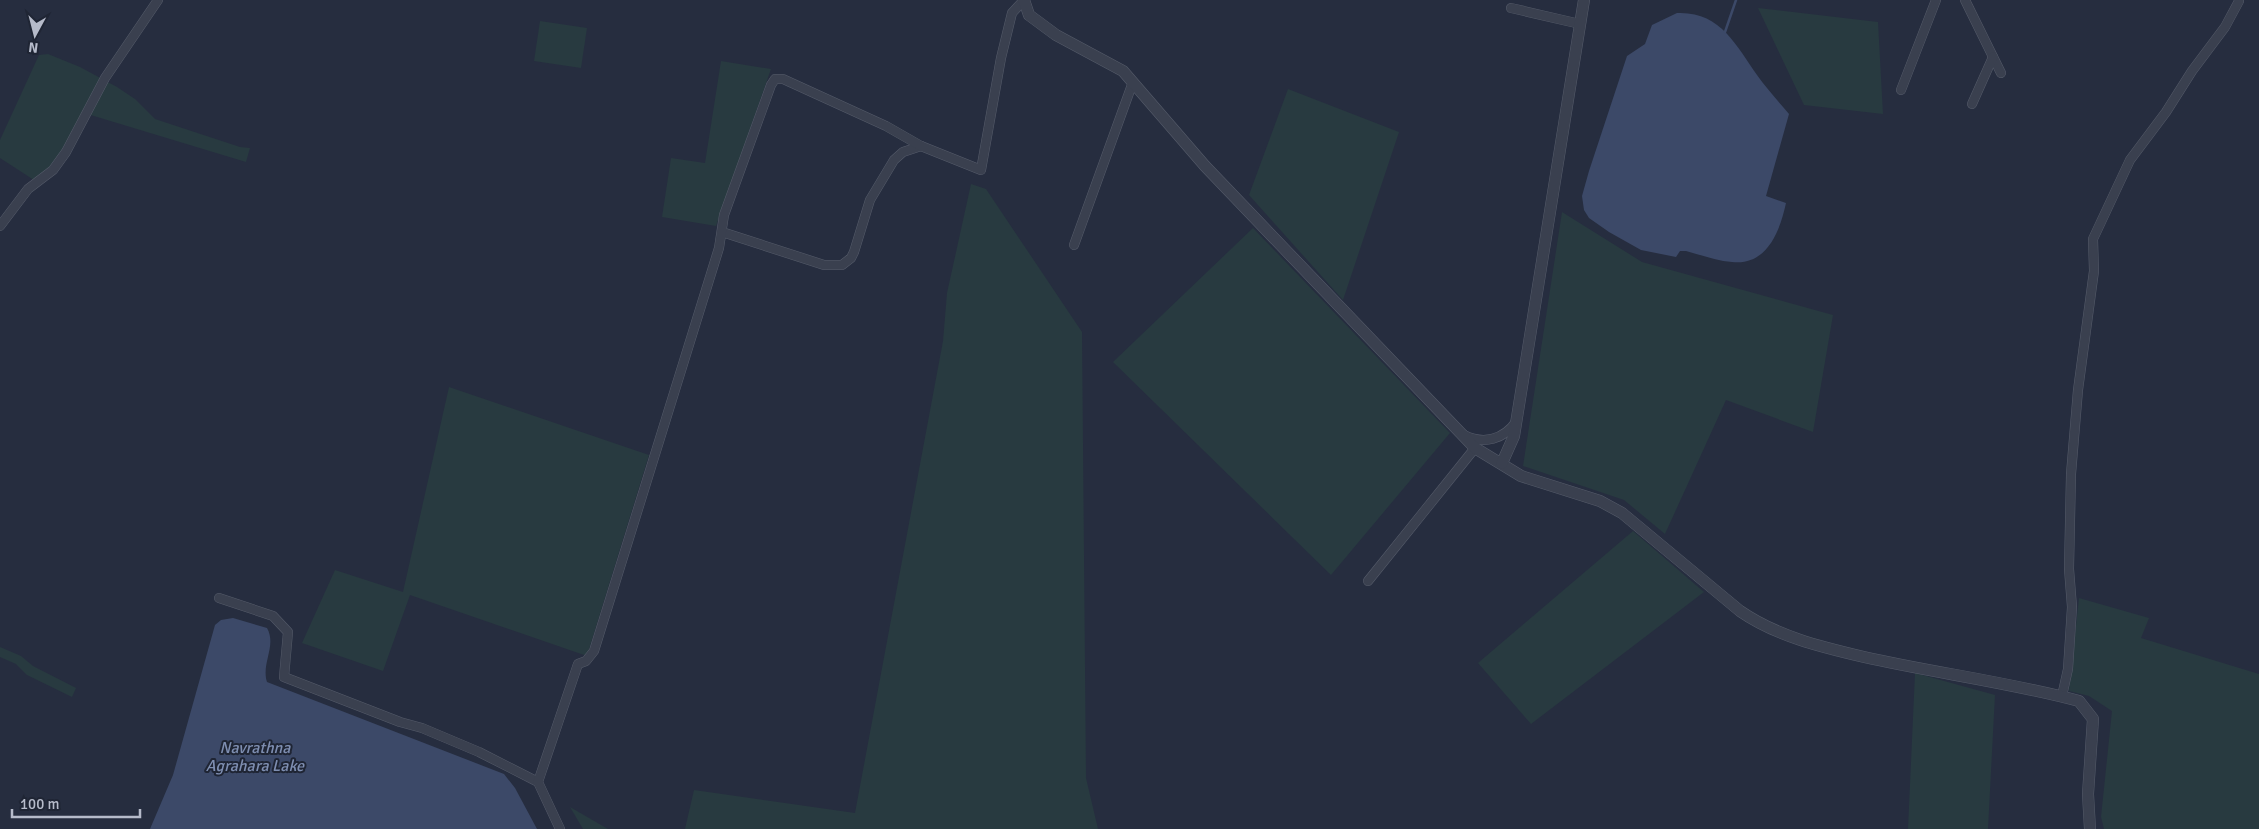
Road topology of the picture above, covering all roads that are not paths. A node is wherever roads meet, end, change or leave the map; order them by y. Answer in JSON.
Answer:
{"nodes":[{"id":1,"x":158,"y":0,"type":"edge"},
{"id":2,"x":1024,"y":0,"type":"edge"},
{"id":3,"x":1584,"y":0,"type":"edge"},
{"id":4,"x":1936,"y":0,"type":"edge"},
{"id":5,"x":1966,"y":0,"type":"edge"},
{"id":6,"x":2239,"y":1,"type":"edge"},
{"id":7,"x":1511,"y":8,"type":"dead end"},
{"id":8,"x":1580,"y":24,"type":"junction"},
{"id":9,"x":1993,"y":57,"type":"junction"},
{"id":10,"x":2000,"y":73,"type":"dead end"},
{"id":11,"x":1132,"y":82,"type":"junction"},
{"id":12,"x":1900,"y":90,"type":"dead end"},
{"id":13,"x":1972,"y":104,"type":"dead end"},
{"id":14,"x":921,"y":146,"type":"junction"},
{"id":15,"x":0,"y":226,"type":"edge"},
{"id":16,"x":722,"y":232,"type":"junction"},
{"id":17,"x":1074,"y":245,"type":"dead end"},
{"id":18,"x":1516,"y":421,"type":"junction"},
{"id":19,"x":1461,"y":433,"type":"junction"},
{"id":20,"x":1475,"y":448,"type":"junction"},
{"id":21,"x":1502,"y":462,"type":"junction"},
{"id":22,"x":1368,"y":581,"type":"dead end"},
{"id":23,"x":219,"y":598,"type":"dead end"},
{"id":24,"x":2062,"y":696,"type":"junction"},
{"id":25,"x":538,"y":782,"type":"junction"},
{"id":26,"x":560,"y":829,"type":"edge"},
{"id":27,"x":2090,"y":829,"type":"edge"}],
"edges":[{"from":1,"to":15,"type":"street"},
{"from":2,"to":11,"type":"street"},
{"from":2,"to":14,"type":"street"},
{"from":3,"to":8,"type":"street"},
{"from":4,"to":12,"type":"street"},
{"from":5,"to":9,"type":"street"},
{"from":6,"to":24,"type":"street"},
{"from":7,"to":8,"type":"street"},
{"from":8,"to":18,"type":"street"},
{"from":9,"to":10,"type":"street"},
{"from":9,"to":13,"type":"street"},
{"from":11,"to":17,"type":"street"},
{"from":11,"to":19,"type":"street"},
{"from":14,"to":16,"type":"street"},
{"from":14,"to":16,"type":"street"},
{"from":16,"to":25,"type":"street"},
{"from":18,"to":19,"type":"street"},
{"from":18,"to":21,"type":"street"},
{"from":19,"to":20,"type":"street"},
{"from":20,"to":21,"type":"street"},
{"from":20,"to":22,"type":"street"},
{"from":21,"to":24,"type":"street"},
{"from":23,"to":25,"type":"street"},
{"from":24,"to":27,"type":"street"},
{"from":25,"to":26,"type":"street"}]}
